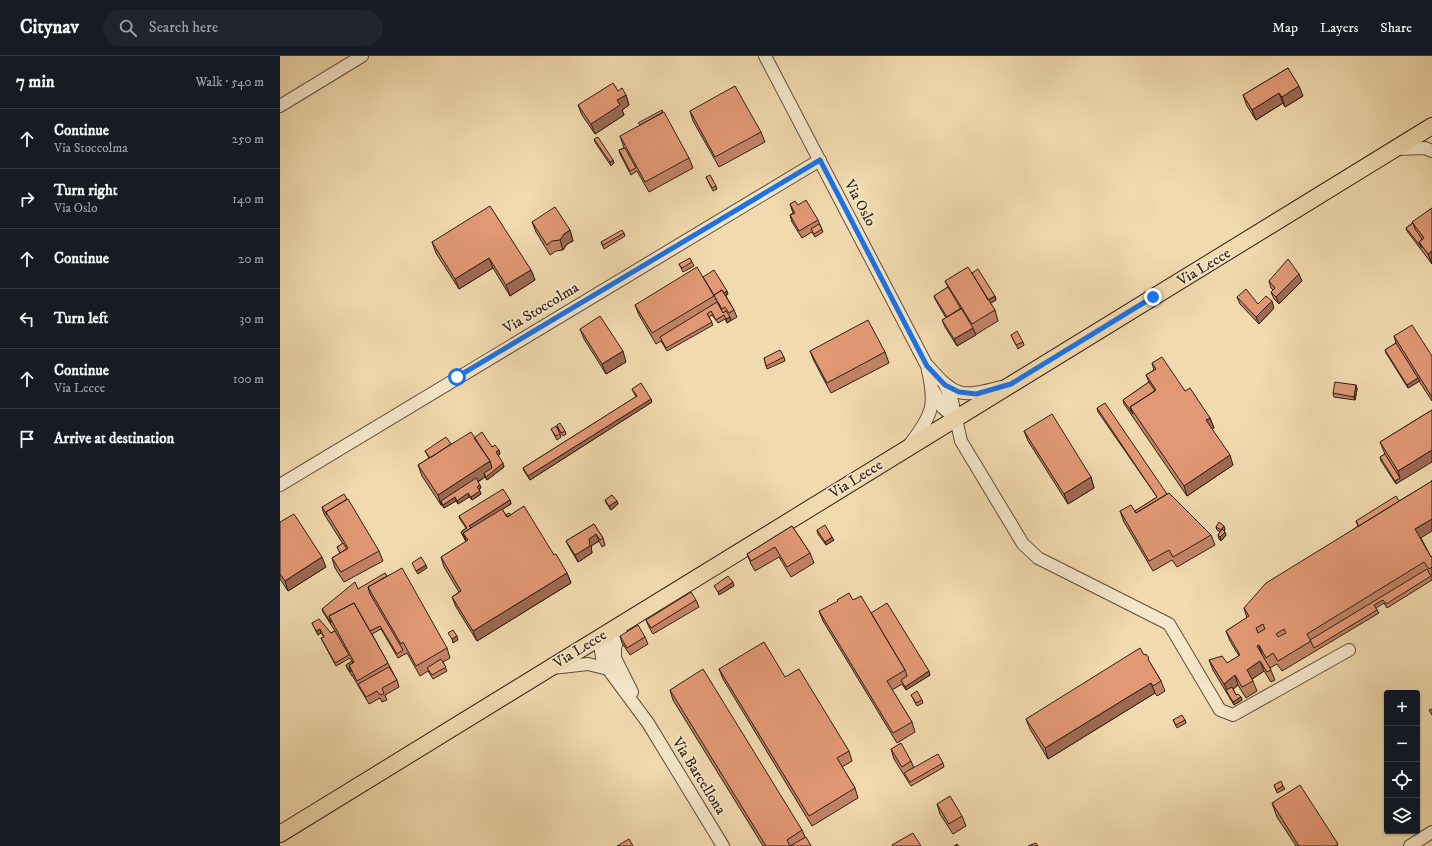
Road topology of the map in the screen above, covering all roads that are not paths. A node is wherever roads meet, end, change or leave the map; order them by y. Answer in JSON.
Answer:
{"nodes":[{"id":1,"x":362,"y":56,"type":"edge"},
{"id":2,"x":765,"y":56,"type":"edge"},
{"id":3,"x":280,"y":106,"type":"edge"},
{"id":4,"x":1432,"y":126,"type":"edge"},
{"id":5,"x":1395,"y":149,"type":"junction"},
{"id":6,"x":1432,"y":151,"type":"edge"},
{"id":7,"x":820,"y":160,"type":"junction"},
{"id":8,"x":927,"y":366,"type":"junction"},
{"id":9,"x":1011,"y":384,"type":"junction"},
{"id":10,"x":945,"y":385,"type":"junction"},
{"id":11,"x":933,"y":390,"type":"junction"},
{"id":12,"x":954,"y":418,"type":"junction"},
{"id":13,"x":908,"y":447,"type":"junction"},
{"id":14,"x":280,"y":485,"type":"edge"},
{"id":15,"x":623,"y":622,"type":"junction"},
{"id":16,"x":599,"y":637,"type":"junction"},
{"id":17,"x":1348,"y":650,"type":"dead end"},
{"id":18,"x":616,"y":659,"type":"junction"},
{"id":19,"x":550,"y":668,"type":"junction"},
{"id":20,"x":608,"y":670,"type":"junction"},
{"id":21,"x":648,"y":723,"type":"junction"},
{"id":22,"x":296,"y":825,"type":"junction"},
{"id":23,"x":280,"y":827,"type":"edge"},
{"id":24,"x":1432,"y":832,"type":"edge"},
{"id":25,"x":280,"y":834,"type":"edge"},
{"id":26,"x":723,"y":846,"type":"edge"},
{"id":27,"x":1410,"y":846,"type":"edge"}],
"edges":[{"from":1,"to":3,"type":"street"},
{"from":2,"to":7,"type":"street","name":"Via Oslo"},
{"from":4,"to":5,"type":"main road","name":"Via Lecce"},
{"from":5,"to":6,"type":"street"},
{"from":5,"to":9,"type":"main road","name":"Via Lecce"},
{"from":7,"to":8,"type":"street","name":"Via Oslo"},
{"from":7,"to":14,"type":"street","name":"Via Stoccolma"},
{"from":8,"to":10,"type":"street"},
{"from":8,"to":11,"type":"street"},
{"from":9,"to":10,"type":"street"},
{"from":9,"to":12,"type":"main road","name":"Via Lecce"},
{"from":10,"to":12,"type":"street"},
{"from":11,"to":12,"type":"street"},
{"from":11,"to":13,"type":"street"},
{"from":12,"to":13,"type":"main road","name":"Via Lecce"},
{"from":12,"to":17,"type":"street"},
{"from":13,"to":15,"type":"main road","name":"Via Lecce"},
{"from":15,"to":16,"type":"main road","name":"Via Lecce"},
{"from":15,"to":18,"type":"street"},
{"from":16,"to":18,"type":"street","name":"Via Barcellona"},
{"from":16,"to":19,"type":"main road","name":"Via Lecce"},
{"from":16,"to":20,"type":"street","name":"Via Barcellona"},
{"from":18,"to":21,"type":"street","name":"Via Barcellona"},
{"from":19,"to":20,"type":"street"},
{"from":19,"to":22,"type":"main road","name":"Via Lecce"},
{"from":20,"to":21,"type":"street","name":"Via Barcellona"},
{"from":21,"to":26,"type":"street","name":"Via Barcellona"},
{"from":22,"to":23,"type":"street"},
{"from":22,"to":25,"type":"main road","name":"Via Lecce"},
{"from":24,"to":27,"type":"street"}]}
